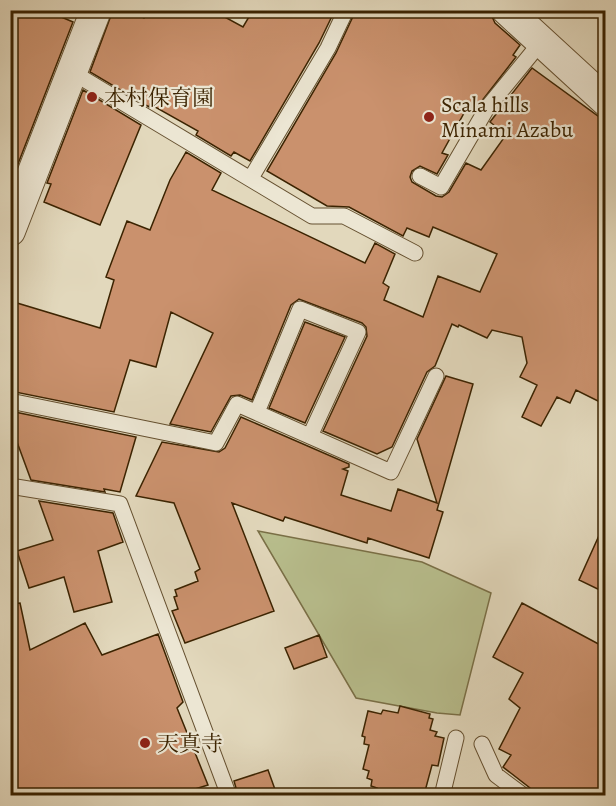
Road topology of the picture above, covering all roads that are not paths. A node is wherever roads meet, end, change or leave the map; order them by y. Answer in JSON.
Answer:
{"nodes":[{"id":1,"x":96,"y":10,"type":"edge"},
{"id":2,"x":346,"y":10,"type":"edge"},
{"id":3,"x":507,"y":10,"type":"edge"},
{"id":4,"x":541,"y":42,"type":"junction"},
{"id":5,"x":72,"y":72,"type":"junction"},
{"id":6,"x":606,"y":101,"type":"edge"},
{"id":7,"x":420,"y":176,"type":"dead end"},
{"id":8,"x":251,"y":178,"type":"junction"},
{"id":9,"x":10,"y":231,"type":"edge"},
{"id":10,"x":415,"y":253,"type":"dead end"},
{"id":11,"x":436,"y":376,"type":"dead end"},
{"id":12,"x":10,"y":401,"type":"edge"},
{"id":13,"x":257,"y":412,"type":"junction"},
{"id":14,"x":310,"y":436,"type":"junction"},
{"id":15,"x":10,"y":486,"type":"edge"},
{"id":16,"x":456,"y":738,"type":"dead end"},
{"id":17,"x":482,"y":744,"type":"dead end"},
{"id":18,"x":229,"y":795,"type":"edge"},
{"id":19,"x":442,"y":795,"type":"edge"},
{"id":20,"x":524,"y":795,"type":"edge"}],
"edges":[{"from":1,"to":5,"type":"street"},
{"from":2,"to":8,"type":"lane"},
{"from":3,"to":4,"type":"street"},
{"from":4,"to":6,"type":"street"},
{"from":4,"to":7,"type":"lane"},
{"from":5,"to":8,"type":"lane"},
{"from":5,"to":9,"type":"street"},
{"from":8,"to":10,"type":"lane"},
{"from":11,"to":14,"type":"lane"},
{"from":12,"to":13,"type":"lane"},
{"from":13,"to":14,"type":"lane"},
{"from":13,"to":14,"type":"lane"},
{"from":15,"to":18,"type":"lane"},
{"from":16,"to":19,"type":"lane"},
{"from":17,"to":20,"type":"lane"}]}
